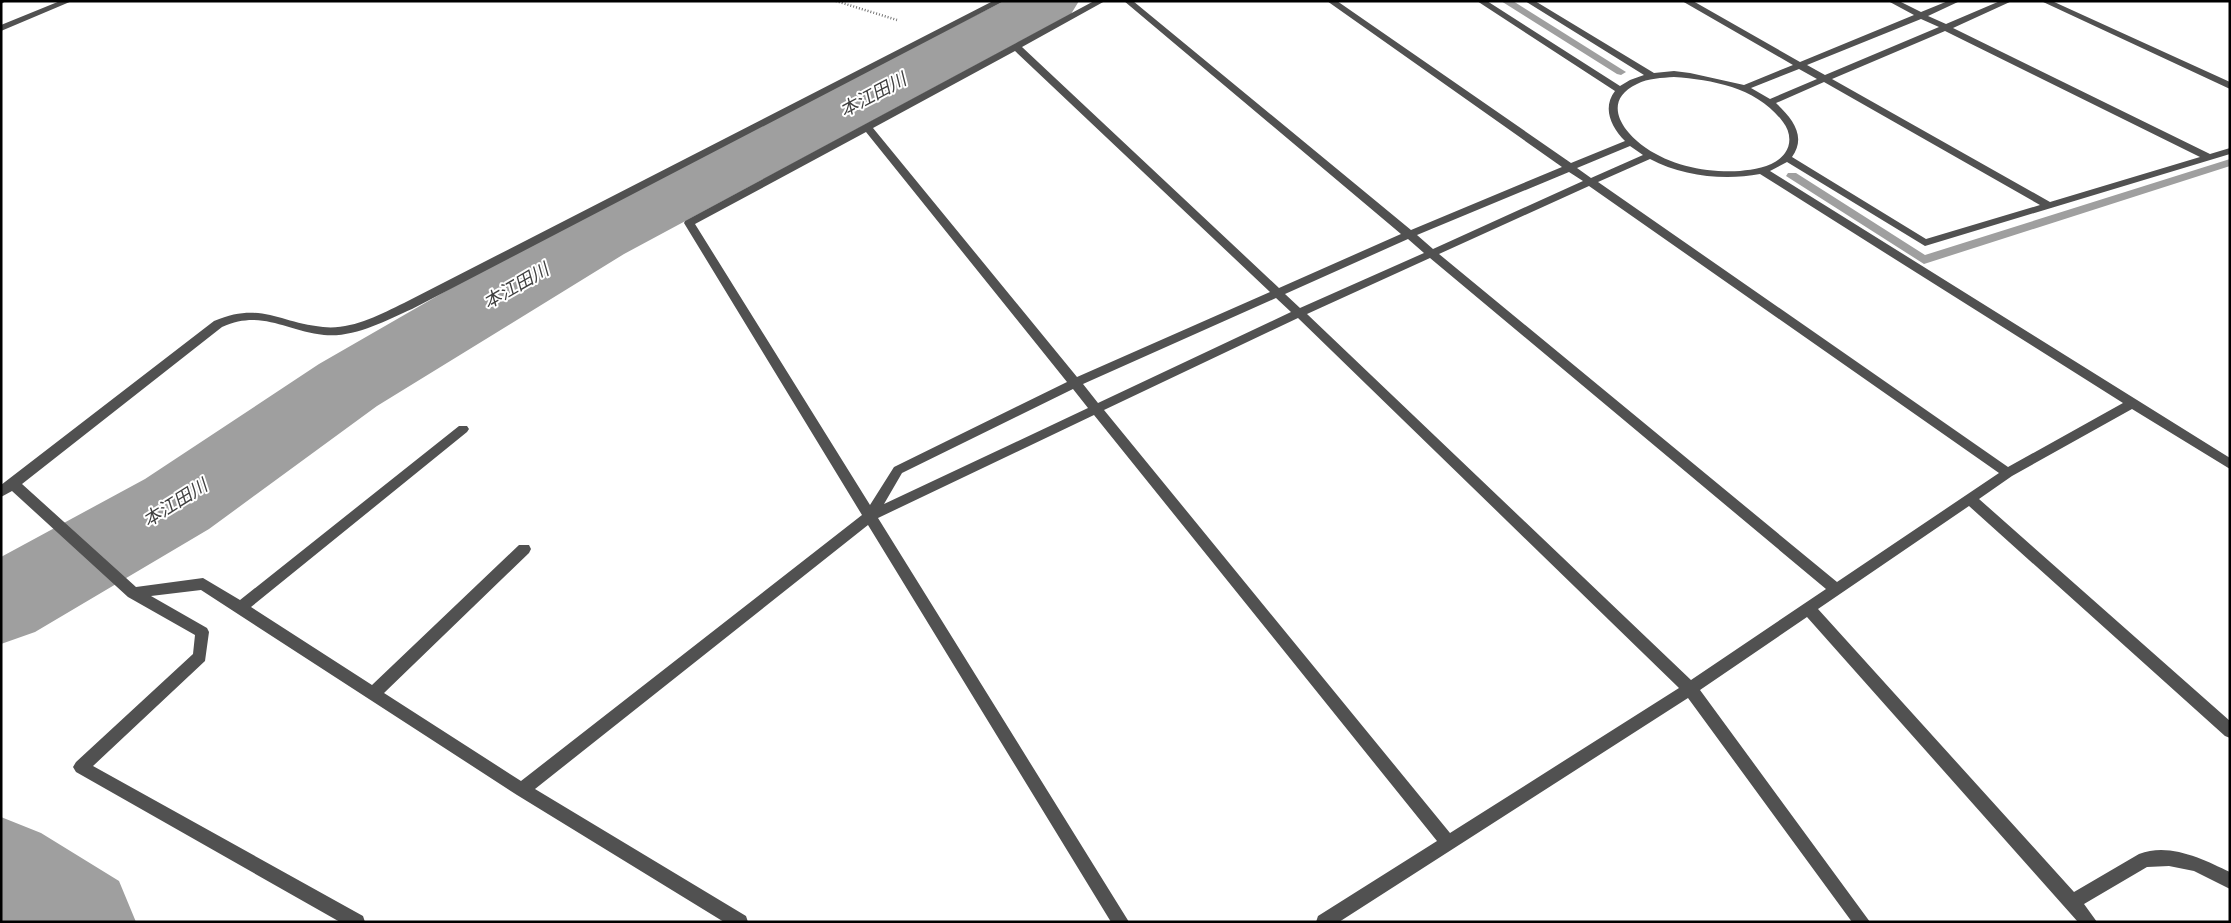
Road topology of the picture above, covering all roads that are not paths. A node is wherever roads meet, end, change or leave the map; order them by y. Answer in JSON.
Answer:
{"nodes":[{"id":1,"x":68,"y":1,"type":"edge"},
{"id":2,"x":1000,"y":1,"type":"edge"},
{"id":3,"x":1101,"y":1,"type":"edge"},
{"id":4,"x":1128,"y":1,"type":"edge"},
{"id":5,"x":1331,"y":1,"type":"edge"},
{"id":6,"x":1480,"y":1,"type":"edge"},
{"id":7,"x":1529,"y":1,"type":"edge"},
{"id":8,"x":1686,"y":1,"type":"edge"},
{"id":9,"x":1892,"y":1,"type":"edge"},
{"id":10,"x":1956,"y":1,"type":"edge"},
{"id":11,"x":2008,"y":1,"type":"edge"},
{"id":12,"x":2045,"y":1,"type":"edge"},
{"id":13,"x":1922,"y":16,"type":"junction"},
{"id":14,"x":1,"y":28,"type":"edge"},
{"id":15,"x":1947,"y":28,"type":"junction"},
{"id":16,"x":1016,"y":47,"type":"junction"},
{"id":17,"x":1802,"y":65,"type":"junction"},
{"id":18,"x":1652,"y":76,"type":"junction"},
{"id":19,"x":1826,"y":79,"type":"junction"},
{"id":20,"x":2230,"y":86,"type":"edge"},
{"id":21,"x":1744,"y":88,"type":"junction"},
{"id":22,"x":1620,"y":90,"type":"junction"},
{"id":23,"x":1770,"y":102,"type":"junction"},
{"id":24,"x":867,"y":127,"type":"junction"},
{"id":25,"x":1631,"y":142,"type":"junction"},
{"id":26,"x":2230,"y":150,"type":"edge"},
{"id":27,"x":1650,"y":155,"type":"junction"},
{"id":28,"x":2208,"y":157,"type":"junction"},
{"id":29,"x":1787,"y":158,"type":"junction"},
{"id":30,"x":1569,"y":168,"type":"junction"},
{"id":31,"x":1762,"y":171,"type":"junction"},
{"id":32,"x":1590,"y":182,"type":"junction"},
{"id":33,"x":2050,"y":206,"type":"junction"},
{"id":34,"x":1408,"y":235,"type":"junction"},
{"id":35,"x":1430,"y":253,"type":"junction"},
{"id":36,"x":1279,"y":293,"type":"junction"},
{"id":37,"x":1299,"y":312,"type":"junction"},
{"id":38,"x":1075,"y":383,"type":"junction"},
{"id":39,"x":2132,"y":404,"type":"junction"},
{"id":40,"x":1095,"y":408,"type":"junction"},
{"id":41,"x":463,"y":429,"type":"dead end"},
{"id":42,"x":2230,"y":464,"type":"edge"},
{"id":43,"x":2008,"y":474,"type":"junction"},
{"id":44,"x":13,"y":484,"type":"junction"},
{"id":45,"x":1,"y":492,"type":"edge"},
{"id":46,"x":1970,"y":500,"type":"junction"},
{"id":47,"x":870,"y":516,"type":"junction"},
{"id":48,"x":524,"y":549,"type":"dead end"},
{"id":49,"x":1837,"y":590,"type":"junction"},
{"id":50,"x":134,"y":593,"type":"junction"},
{"id":51,"x":240,"y":608,"type":"junction"},
{"id":52,"x":1809,"y":609,"type":"junction"},
{"id":53,"x":1690,"y":689,"type":"junction"},
{"id":54,"x":373,"y":694,"type":"junction"},
{"id":55,"x":2230,"y":731,"type":"edge"},
{"id":56,"x":522,"y":790,"type":"junction"},
{"id":57,"x":1448,"y":843,"type":"junction"},
{"id":58,"x":2230,"y":881,"type":"edge"},
{"id":59,"x":2072,"y":902,"type":"junction"},
{"id":60,"x":357,"y":922,"type":"edge"},
{"id":61,"x":740,"y":922,"type":"edge"},
{"id":62,"x":1121,"y":922,"type":"edge"},
{"id":63,"x":1324,"y":922,"type":"edge"},
{"id":64,"x":1862,"y":922,"type":"edge"},
{"id":65,"x":2089,"y":922,"type":"edge"}],
"edges":[{"from":1,"to":14,"type":"street"},
{"from":2,"to":44,"type":"street"},
{"from":3,"to":16,"type":"street"},
{"from":4,"to":34,"type":"street"},
{"from":5,"to":30,"type":"street"},
{"from":6,"to":22,"type":"street"},
{"from":7,"to":18,"type":"street"},
{"from":8,"to":17,"type":"street"},
{"from":9,"to":13,"type":"street"},
{"from":10,"to":13,"type":"street"},
{"from":11,"to":15,"type":"street"},
{"from":12,"to":20,"type":"street"},
{"from":13,"to":15,"type":"street"},
{"from":13,"to":17,"type":"street"},
{"from":15,"to":19,"type":"street"},
{"from":15,"to":28,"type":"street"},
{"from":16,"to":24,"type":"street"},
{"from":16,"to":36,"type":"street"},
{"from":17,"to":19,"type":"street"},
{"from":17,"to":21,"type":"street"},
{"from":18,"to":21,"type":"street"},
{"from":18,"to":22,"type":"street"},
{"from":19,"to":23,"type":"street"},
{"from":19,"to":33,"type":"street"},
{"from":21,"to":23,"type":"street"},
{"from":22,"to":25,"type":"street"},
{"from":23,"to":29,"type":"street"},
{"from":24,"to":38,"type":"street"},
{"from":24,"to":47,"type":"street"},
{"from":25,"to":27,"type":"street"},
{"from":25,"to":30,"type":"street"},
{"from":26,"to":28,"type":"street"},
{"from":27,"to":31,"type":"street"},
{"from":27,"to":32,"type":"street"},
{"from":28,"to":33,"type":"street"},
{"from":29,"to":31,"type":"street"},
{"from":29,"to":33,"type":"street"},
{"from":30,"to":32,"type":"street"},
{"from":30,"to":34,"type":"street"},
{"from":31,"to":39,"type":"street"},
{"from":32,"to":35,"type":"street"},
{"from":32,"to":43,"type":"street"},
{"from":34,"to":35,"type":"street"},
{"from":34,"to":36,"type":"street"},
{"from":35,"to":37,"type":"street"},
{"from":35,"to":49,"type":"street"},
{"from":36,"to":37,"type":"street"},
{"from":36,"to":38,"type":"street"},
{"from":37,"to":40,"type":"street"},
{"from":37,"to":53,"type":"street"},
{"from":38,"to":40,"type":"street"},
{"from":38,"to":47,"type":"street"},
{"from":39,"to":42,"type":"street"},
{"from":39,"to":43,"type":"street"},
{"from":40,"to":47,"type":"street"},
{"from":40,"to":57,"type":"street"},
{"from":41,"to":51,"type":"street"},
{"from":43,"to":46,"type":"street"},
{"from":44,"to":45,"type":"street"},
{"from":44,"to":50,"type":"street"},
{"from":46,"to":49,"type":"street"},
{"from":46,"to":55,"type":"street"},
{"from":47,"to":56,"type":"street"},
{"from":47,"to":62,"type":"street"},
{"from":48,"to":54,"type":"street"},
{"from":49,"to":52,"type":"street"},
{"from":50,"to":51,"type":"street"},
{"from":50,"to":60,"type":"street"},
{"from":51,"to":54,"type":"street"},
{"from":52,"to":53,"type":"street"},
{"from":52,"to":59,"type":"street"},
{"from":53,"to":57,"type":"street"},
{"from":53,"to":64,"type":"street"},
{"from":54,"to":56,"type":"street"},
{"from":56,"to":61,"type":"street"},
{"from":57,"to":63,"type":"street"},
{"from":58,"to":59,"type":"street"},
{"from":59,"to":65,"type":"street"}]}
